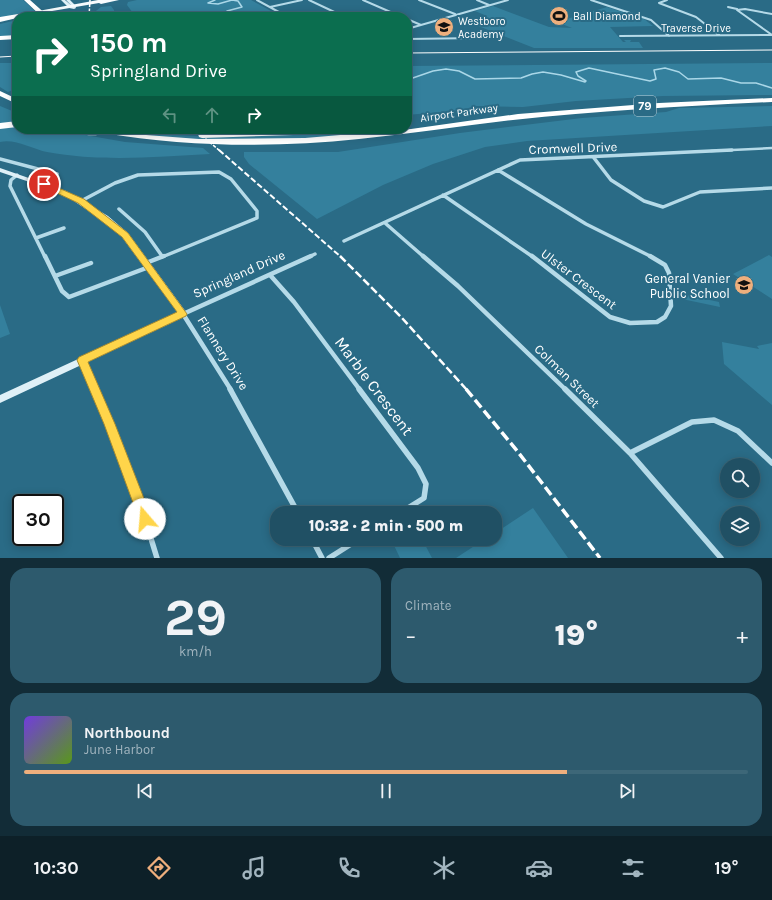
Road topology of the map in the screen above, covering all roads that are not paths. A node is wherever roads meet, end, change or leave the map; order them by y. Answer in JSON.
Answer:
{"nodes":[{"id":1,"x":27,"y":0,"type":"edge"},
{"id":2,"x":62,"y":0,"type":"edge"},
{"id":3,"x":68,"y":0,"type":"edge"},
{"id":4,"x":105,"y":0,"type":"edge"},
{"id":5,"x":117,"y":0,"type":"edge"},
{"id":6,"x":257,"y":0,"type":"edge"},
{"id":7,"x":302,"y":0,"type":"edge"},
{"id":8,"x":309,"y":0,"type":"edge"},
{"id":9,"x":363,"y":0,"type":"edge"},
{"id":10,"x":419,"y":0,"type":"edge"},
{"id":11,"x":477,"y":0,"type":"edge"},
{"id":12,"x":508,"y":0,"type":"edge"},
{"id":13,"x":592,"y":0,"type":"edge"},
{"id":14,"x":667,"y":0,"type":"edge"},
{"id":15,"x":490,"y":5,"type":"junction"},
{"id":16,"x":728,"y":6,"type":"dead end"},
{"id":17,"x":73,"y":7,"type":"junction"},
{"id":18,"x":270,"y":7,"type":"junction"},
{"id":19,"x":738,"y":9,"type":"junction"},
{"id":20,"x":41,"y":12,"type":"edge"},
{"id":21,"x":41,"y":12,"type":"edge"},
{"id":22,"x":49,"y":12,"type":"edge"},
{"id":23,"x":279,"y":12,"type":"edge"},
{"id":24,"x":334,"y":12,"type":"edge"},
{"id":25,"x":391,"y":12,"type":"edge"},
{"id":26,"x":455,"y":14,"type":"junction"},
{"id":27,"x":772,"y":14,"type":"edge"},
{"id":28,"x":12,"y":19,"type":"edge"},
{"id":29,"x":12,"y":20,"type":"edge"},
{"id":30,"x":0,"y":21,"type":"edge"},
{"id":31,"x":412,"y":22,"type":"edge"},
{"id":32,"x":421,"y":26,"type":"junction"},
{"id":33,"x":412,"y":28,"type":"edge"},
{"id":34,"x":490,"y":35,"type":"dead end"},
{"id":35,"x":772,"y":35,"type":"edge"},
{"id":36,"x":620,"y":36,"type":"dead end"},
{"id":37,"x":669,"y":36,"type":"junction"},
{"id":38,"x":720,"y":36,"type":"junction"},
{"id":39,"x":12,"y":37,"type":"edge"},
{"id":40,"x":0,"y":38,"type":"edge"},
{"id":41,"x":412,"y":39,"type":"edge"},
{"id":42,"x":0,"y":93,"type":"edge"},
{"id":43,"x":0,"y":97,"type":"edge"},
{"id":44,"x":12,"y":98,"type":"edge"},
{"id":45,"x":12,"y":99,"type":"edge"},
{"id":46,"x":772,"y":100,"type":"edge"},
{"id":47,"x":518,"y":117,"type":"junction"},
{"id":48,"x":12,"y":125,"type":"edge"},
{"id":49,"x":0,"y":126,"type":"edge"},
{"id":50,"x":412,"y":126,"type":"edge"},
{"id":51,"x":412,"y":131,"type":"edge"},
{"id":52,"x":108,"y":134,"type":"edge"},
{"id":53,"x":128,"y":134,"type":"edge"},
{"id":54,"x":390,"y":134,"type":"edge"},
{"id":55,"x":165,"y":139,"type":"junction"},
{"id":56,"x":772,"y":148,"type":"edge"},
{"id":57,"x":594,"y":158,"type":"junction"},
{"id":58,"x":0,"y":159,"type":"edge"},
{"id":59,"x":0,"y":170,"type":"edge"},
{"id":60,"x":498,"y":170,"type":"junction"},
{"id":61,"x":17,"y":175,"type":"junction"},
{"id":62,"x":44,"y":184,"type":"junction"},
{"id":63,"x":772,"y":188,"type":"edge"},
{"id":64,"x":443,"y":195,"type":"junction"},
{"id":65,"x":81,"y":201,"type":"junction"},
{"id":66,"x":119,"y":209,"type":"dead end"},
{"id":67,"x":385,"y":223,"type":"junction"},
{"id":68,"x":64,"y":228,"type":"dead end"},
{"id":69,"x":36,"y":238,"type":"junction"},
{"id":70,"x":344,"y":241,"type":"dead end"},
{"id":71,"x":315,"y":254,"type":"dead end"},
{"id":72,"x":162,"y":256,"type":"junction"},
{"id":73,"x":90,"y":263,"type":"dead end"},
{"id":74,"x":147,"y":265,"type":"junction"},
{"id":75,"x":270,"y":275,"type":"junction"},
{"id":76,"x":55,"y":276,"type":"junction"},
{"id":77,"x":183,"y":314,"type":"junction"},
{"id":78,"x":82,"y":360,"type":"junction"},
{"id":79,"x":0,"y":399,"type":"edge"},
{"id":80,"x":630,"y":453,"type":"junction"},
{"id":81,"x":772,"y":463,"type":"edge"},
{"id":82,"x":294,"y":506,"type":"edge"},
{"id":83,"x":411,"y":506,"type":"edge"},
{"id":84,"x":316,"y":546,"type":"edge"},
{"id":85,"x":348,"y":546,"type":"edge"},
{"id":86,"x":157,"y":558,"type":"edge"},
{"id":87,"x":322,"y":558,"type":"edge"},
{"id":88,"x":329,"y":558,"type":"edge"},
{"id":89,"x":721,"y":558,"type":"edge"}],
"edges":[{"from":1,"to":20,"type":"highway"},
{"from":2,"to":17,"type":"street"},
{"from":2,"to":21,"type":"main road"},
{"from":3,"to":4,"type":"main road"},
{"from":3,"to":17,"type":"street"},
{"from":4,"to":17,"type":"main road"},
{"from":5,"to":17,"type":"main road"},
{"from":6,"to":18,"type":"street"},
{"from":7,"to":18,"type":"street"},
{"from":8,"to":24,"type":"street"},
{"from":9,"to":25,"type":"street"},
{"from":10,"to":26,"type":"street"},
{"from":11,"to":15,"type":"street"},
{"from":12,"to":15,"type":"street"},
{"from":13,"to":37,"type":"street"},
{"from":14,"to":38,"type":"street"},
{"from":15,"to":26,"type":"street"},
{"from":16,"to":19,"type":"street"},
{"from":17,"to":22,"type":"main road"},
{"from":18,"to":23,"type":"street"},
{"from":19,"to":27,"type":"street"},
{"from":19,"to":35,"type":"street"},
{"from":26,"to":32,"type":"street"},
{"from":28,"to":30,"type":"highway"},
{"from":29,"to":30,"type":"main road"},
{"from":31,"to":32,"type":"street"},
{"from":32,"to":33,"type":"street"},
{"from":34,"to":41,"type":"street"},
{"from":35,"to":38,"type":"street","name":"Traverse Drive"},
{"from":36,"to":37,"type":"street","name":"Traverse Drive"},
{"from":37,"to":38,"type":"street","name":"Traverse Drive"},
{"from":39,"to":40,"type":"highway"},
{"from":42,"to":44,"type":"highway"},
{"from":43,"to":45,"type":"highway"},
{"from":46,"to":47,"type":"highway","name":"Airport Parkway","number":"79"},
{"from":47,"to":50,"type":"highway","name":"Airport Parkway","number":"79"},
{"from":47,"to":51,"type":"highway","name":"Airport Parkway","number":"79"},
{"from":48,"to":49,"type":"highway"},
{"from":52,"to":55,"type":"highway"},
{"from":53,"to":55,"type":"highway","name":"Airport Parkway","number":"79"},
{"from":54,"to":55,"type":"highway","name":"Airport Parkway","number":"79"},
{"from":56,"to":57,"type":"street","name":"Cromwell Drive"},
{"from":57,"to":60,"type":"street","name":"Cromwell Drive"},
{"from":57,"to":63,"type":"street"},
{"from":58,"to":62,"type":"street"},
{"from":59,"to":61,"type":"street","name":"Flannery Drive"},
{"from":60,"to":64,"type":"street","name":"Cromwell Drive"},
{"from":60,"to":64,"type":"street","name":"Ulster Crescent"},
{"from":61,"to":62,"type":"street","name":"Flannery Drive"},
{"from":61,"to":69,"type":"street"},
{"from":62,"to":65,"type":"street","name":"Flannery Drive"},
{"from":64,"to":67,"type":"street","name":"Cromwell Drive"},
{"from":65,"to":72,"type":"street"},
{"from":65,"to":74,"type":"street","name":"Flannery Drive"},
{"from":66,"to":72,"type":"street"},
{"from":67,"to":70,"type":"street","name":"Cromwell Drive"},
{"from":67,"to":80,"type":"street","name":"Colman Street"},
{"from":68,"to":69,"type":"street"},
{"from":69,"to":76,"type":"street"},
{"from":71,"to":75,"type":"street","name":"Springland Drive"},
{"from":72,"to":74,"type":"street"},
{"from":73,"to":76,"type":"street"},
{"from":74,"to":76,"type":"street"},
{"from":74,"to":77,"type":"street","name":"Flannery Drive"},
{"from":75,"to":77,"type":"street","name":"Springland Drive"},
{"from":75,"to":83,"type":"street","name":"Marble Crescent"},
{"from":77,"to":78,"type":"street","name":"Springland Drive"},
{"from":77,"to":82,"type":"street","name":"Flannery Drive"},
{"from":78,"to":79,"type":"street","name":"Springland Drive"},
{"from":78,"to":86,"type":"street"},
{"from":80,"to":81,"type":"street"},
{"from":80,"to":89,"type":"street","name":"Colman Street"},
{"from":84,"to":87,"type":"street"},
{"from":85,"to":88,"type":"street"}]}
